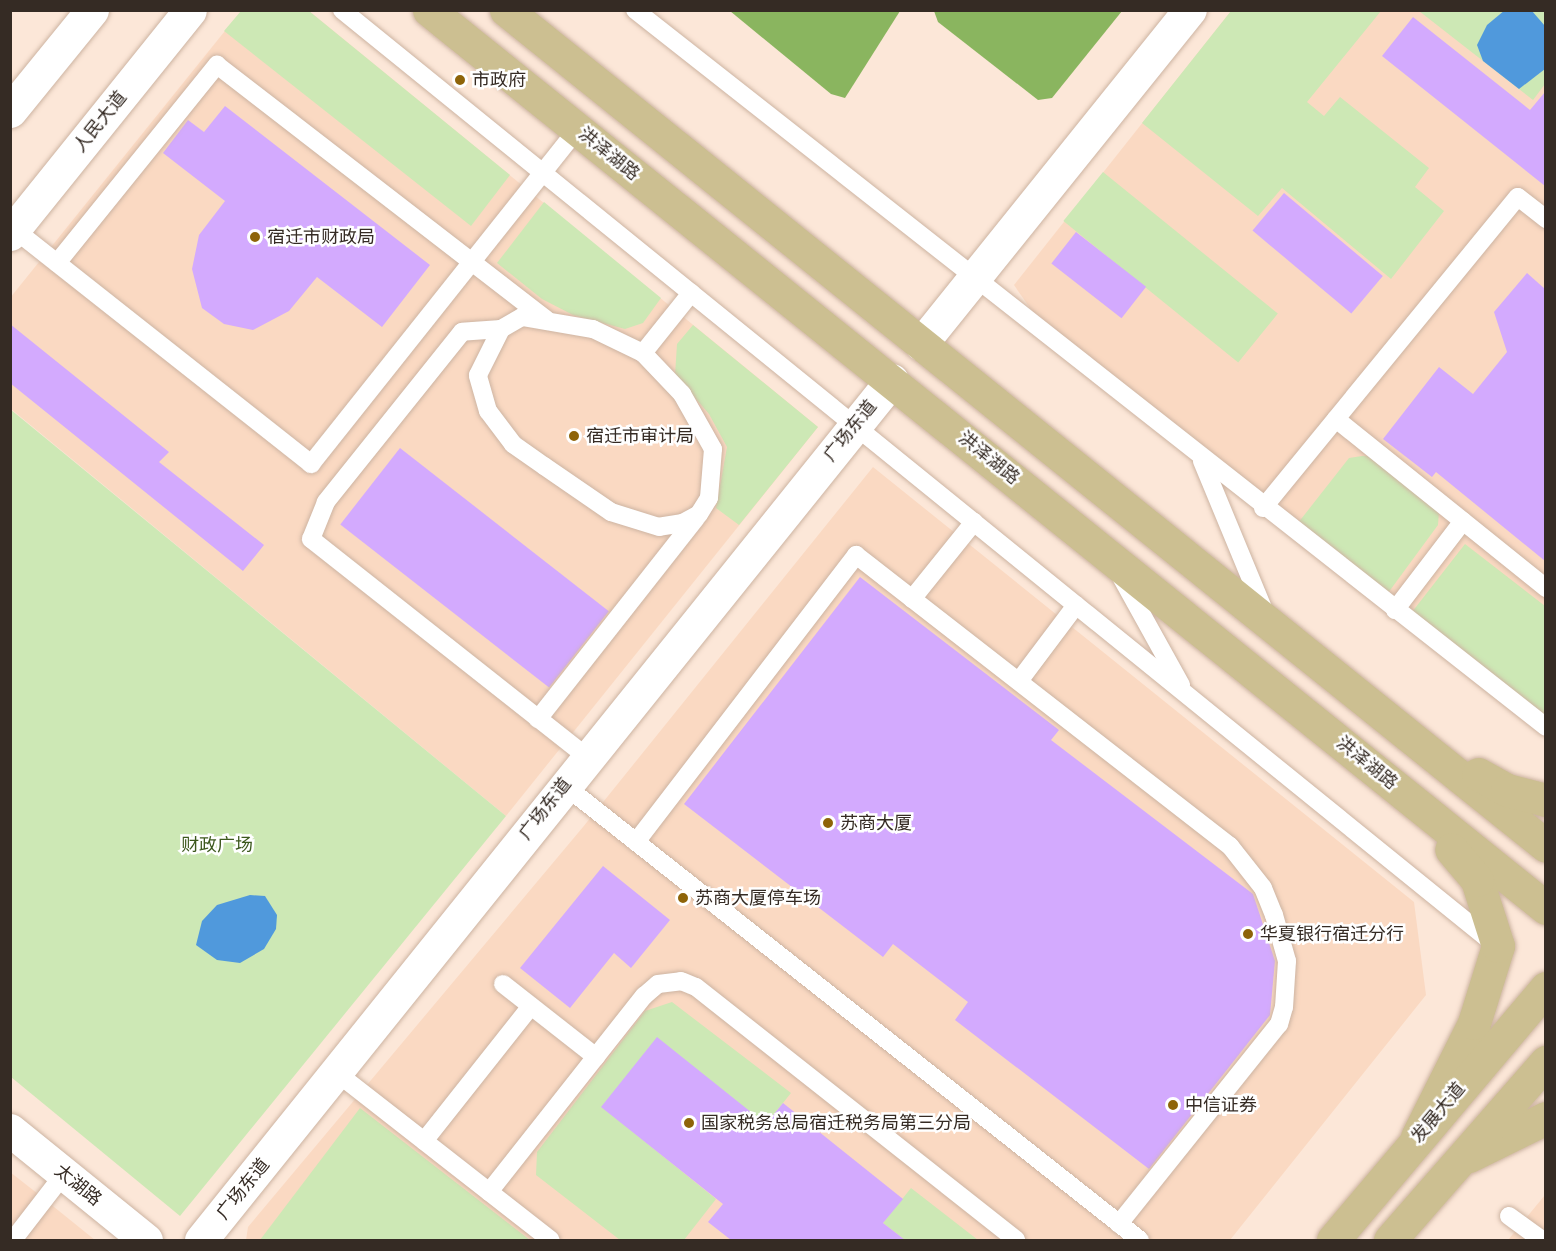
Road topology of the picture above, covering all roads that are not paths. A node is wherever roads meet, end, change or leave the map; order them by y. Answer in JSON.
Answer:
{"nodes":[{"id":1,"x":92,"y":10,"type":"edge"},
{"id":2,"x":190,"y":10,"type":"edge"},
{"id":3,"x":342,"y":10,"type":"edge"},
{"id":4,"x":429,"y":10,"type":"edge"},
{"id":5,"x":506,"y":10,"type":"edge"},
{"id":6,"x":635,"y":10,"type":"edge"},
{"id":7,"x":1190,"y":10,"type":"edge"},
{"id":8,"x":10,"y":111,"type":"edge"},
{"id":9,"x":577,"y":129,"type":"junction"},
{"id":10,"x":543,"y":174,"type":"junction"},
{"id":11,"x":1545,"y":219,"type":"edge"},
{"id":12,"x":12,"y":230,"type":"edge"},
{"id":13,"x":472,"y":262,"type":"junction"},
{"id":14,"x":57,"y":263,"type":"junction"},
{"id":15,"x":972,"y":280,"type":"junction"},
{"id":16,"x":691,"y":293,"type":"junction"},
{"id":17,"x":546,"y":319,"type":"junction"},
{"id":18,"x":501,"y":329,"type":"junction"},
{"id":19,"x":921,"y":344,"type":"junction"},
{"id":20,"x":643,"y":353,"type":"junction"},
{"id":21,"x":892,"y":380,"type":"junction"},
{"id":22,"x":1336,"y":419,"type":"junction"},
{"id":23,"x":854,"y":426,"type":"junction"},
{"id":24,"x":1202,"y":460,"type":"junction"},
{"id":25,"x":1263,"y":508,"type":"junction"},
{"id":26,"x":699,"y":514,"type":"junction"},
{"id":27,"x":1463,"y":521,"type":"junction"},
{"id":28,"x":974,"y":522,"type":"junction"},
{"id":29,"x":1109,"y":555,"type":"junction"},
{"id":30,"x":1545,"y":588,"type":"edge"},
{"id":31,"x":912,"y":599,"type":"junction"},
{"id":32,"x":1076,"y":605,"type":"junction"},
{"id":33,"x":1395,"y":610,"type":"junction"},
{"id":34,"x":1269,"y":623,"type":"junction"},
{"id":35,"x":1018,"y":681,"type":"junction"},
{"id":36,"x":1186,"y":694,"type":"junction"},
{"id":37,"x":538,"y":719,"type":"junction"},
{"id":38,"x":1545,"y":727,"type":"edge"},
{"id":39,"x":1406,"y":733,"type":"junction"},
{"id":40,"x":588,"y":757,"type":"junction"},
{"id":41,"x":1375,"y":770,"type":"junction"},
{"id":42,"x":564,"y":785,"type":"junction"},
{"id":43,"x":1545,"y":800,"type":"edge"},
{"id":44,"x":636,"y":842,"type":"junction"},
{"id":45,"x":1545,"y":846,"type":"edge"},
{"id":46,"x":1545,"y":909,"type":"edge"},
{"id":47,"x":1488,"y":939,"type":"dead end"},
{"id":48,"x":503,"y":984,"type":"dead end"},
{"id":49,"x":1545,"y":988,"type":"edge"},
{"id":50,"x":531,"y":1006,"type":"junction"},
{"id":51,"x":596,"y":1057,"type":"junction"},
{"id":52,"x":1545,"y":1062,"type":"edge"},
{"id":53,"x":337,"y":1073,"type":"junction"},
{"id":54,"x":1545,"y":1118,"type":"edge"},
{"id":55,"x":10,"y":1130,"type":"edge"},
{"id":56,"x":1417,"y":1137,"type":"junction"},
{"id":57,"x":424,"y":1141,"type":"junction"},
{"id":58,"x":1451,"y":1165,"type":"junction"},
{"id":59,"x":64,"y":1174,"type":"junction"},
{"id":60,"x":489,"y":1192,"type":"junction"},
{"id":61,"x":1509,"y":1216,"type":"dead end"},
{"id":62,"x":1119,"y":1224,"type":"junction"},
{"id":63,"x":13,"y":1240,"type":"edge"},
{"id":64,"x":147,"y":1240,"type":"edge"},
{"id":65,"x":201,"y":1240,"type":"edge"},
{"id":66,"x":551,"y":1240,"type":"edge"},
{"id":67,"x":1016,"y":1240,"type":"edge"},
{"id":68,"x":1140,"y":1240,"type":"edge"},
{"id":69,"x":1333,"y":1240,"type":"edge"},
{"id":70,"x":1390,"y":1240,"type":"edge"},
{"id":71,"x":1542,"y":1240,"type":"edge"}],
"edges":[{"from":1,"to":8,"type":"street"},
{"from":2,"to":12,"type":"street","name":"人民大道"},
{"from":3,"to":10,"type":"lane"},
{"from":4,"to":9,"type":"main road","name":"洪泽湖路"},
{"from":5,"to":19,"type":"main road"},
{"from":6,"to":15,"type":"lane"},
{"from":7,"to":15,"type":"street"},
{"from":9,"to":10,"type":"lane"},
{"from":9,"to":21,"type":"main road","name":"洪泽湖路"},
{"from":10,"to":13,"type":"lane"},
{"from":10,"to":16,"type":"lane"},
{"from":11,"to":22,"type":"lane"},
{"from":12,"to":14,"type":"lane"},
{"from":13,"to":14,"type":"lane"},
{"from":13,"to":14,"type":"lane"},
{"from":13,"to":17,"type":"lane"},
{"from":15,"to":19,"type":"street"},
{"from":15,"to":24,"type":"lane"},
{"from":16,"to":20,"type":"lane"},
{"from":16,"to":23,"type":"lane"},
{"from":17,"to":18,"type":"lane"},
{"from":17,"to":20,"type":"lane"},
{"from":18,"to":26,"type":"lane"},
{"from":18,"to":37,"type":"lane"},
{"from":19,"to":34,"type":"main road"},
{"from":20,"to":26,"type":"lane"},
{"from":21,"to":23,"type":"street","name":"广场东道"},
{"from":21,"to":29,"type":"main road","name":"洪泽湖路"},
{"from":22,"to":25,"type":"lane"},
{"from":22,"to":27,"type":"lane"},
{"from":23,"to":28,"type":"lane"},
{"from":23,"to":40,"type":"street","name":"广场东道"},
{"from":24,"to":25,"type":"lane"},
{"from":24,"to":34,"type":"lane"},
{"from":25,"to":33,"type":"lane"},
{"from":26,"to":37,"type":"lane"},
{"from":27,"to":30,"type":"lane"},
{"from":27,"to":33,"type":"lane"},
{"from":28,"to":31,"type":"lane"},
{"from":28,"to":32,"type":"lane"},
{"from":29,"to":36,"type":"lane"},
{"from":29,"to":41,"type":"main road","name":"洪泽湖路"},
{"from":31,"to":35,"type":"lane"},
{"from":31,"to":44,"type":"lane"},
{"from":32,"to":35,"type":"lane"},
{"from":32,"to":36,"type":"lane"},
{"from":33,"to":38,"type":"lane"},
{"from":34,"to":39,"type":"main road"},
{"from":35,"to":62,"type":"lane"},
{"from":36,"to":47,"type":"lane"},
{"from":37,"to":40,"type":"lane"},
{"from":39,"to":43,"type":"main road"},
{"from":39,"to":45,"type":"main road"},
{"from":40,"to":42,"type":"street","name":"广场东道"},
{"from":41,"to":46,"type":"main road","name":"洪泽湖路"},
{"from":41,"to":56,"type":"main road"},
{"from":42,"to":44,"type":"lane"},
{"from":42,"to":53,"type":"street","name":"广场东道"},
{"from":44,"to":62,"type":"lane"},
{"from":48,"to":50,"type":"lane"},
{"from":49,"to":56,"type":"main road","name":"发展大道"},
{"from":50,"to":51,"type":"lane"},
{"from":50,"to":57,"type":"lane"},
{"from":51,"to":60,"type":"lane"},
{"from":51,"to":67,"type":"lane"},
{"from":52,"to":58,"type":"main road"},
{"from":53,"to":57,"type":"lane"},
{"from":53,"to":65,"type":"street","name":"广场东道"},
{"from":54,"to":58,"type":"main road"},
{"from":55,"to":59,"type":"street","name":"太湖路"},
{"from":56,"to":69,"type":"main road","name":"发展大道"},
{"from":57,"to":60,"type":"lane"},
{"from":58,"to":70,"type":"main road"},
{"from":59,"to":63,"type":"lane"},
{"from":59,"to":64,"type":"street","name":"太湖路"},
{"from":60,"to":66,"type":"lane"},
{"from":61,"to":71,"type":"lane"},
{"from":62,"to":68,"type":"lane"}]}
